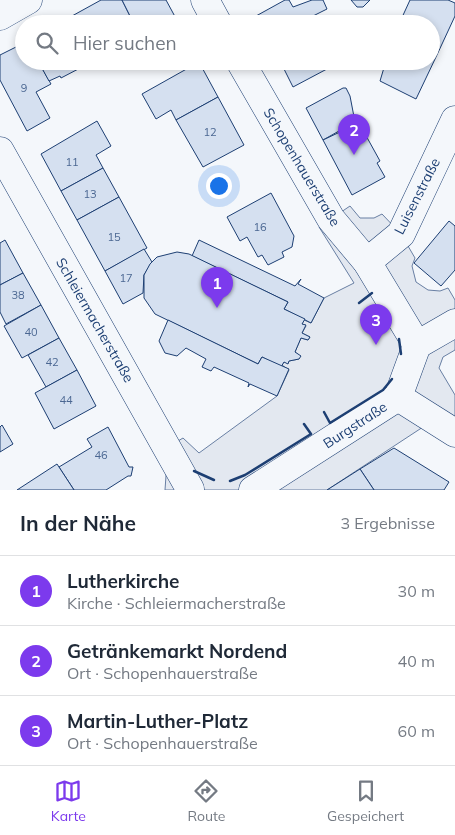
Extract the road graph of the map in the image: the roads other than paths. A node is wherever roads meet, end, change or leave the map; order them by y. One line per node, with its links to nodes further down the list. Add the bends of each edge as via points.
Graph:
1 (28, 0): 4 (street)
2 (205, 0): 3 (street)
3 (213, 15)
4 (0, 16)
5 (245, 70): 8 (street, Schopenhauerstraße, via 331,219)
6 (455, 120): 8 (street, Luisenstraße, via 401,234)
7 (0, 151): 13 (street, Schleiermacherstraße)
8 (367, 262): 10 (street, Schopenhauerstraße)
9 (455, 323): 10 (street)
10 (417, 345): 11 (street, Burgstraße)
11 (398, 397): 12 (street); 14 (street, Burgstraße)
12 (455, 432)
13 (193, 490)
14 (253, 490)

